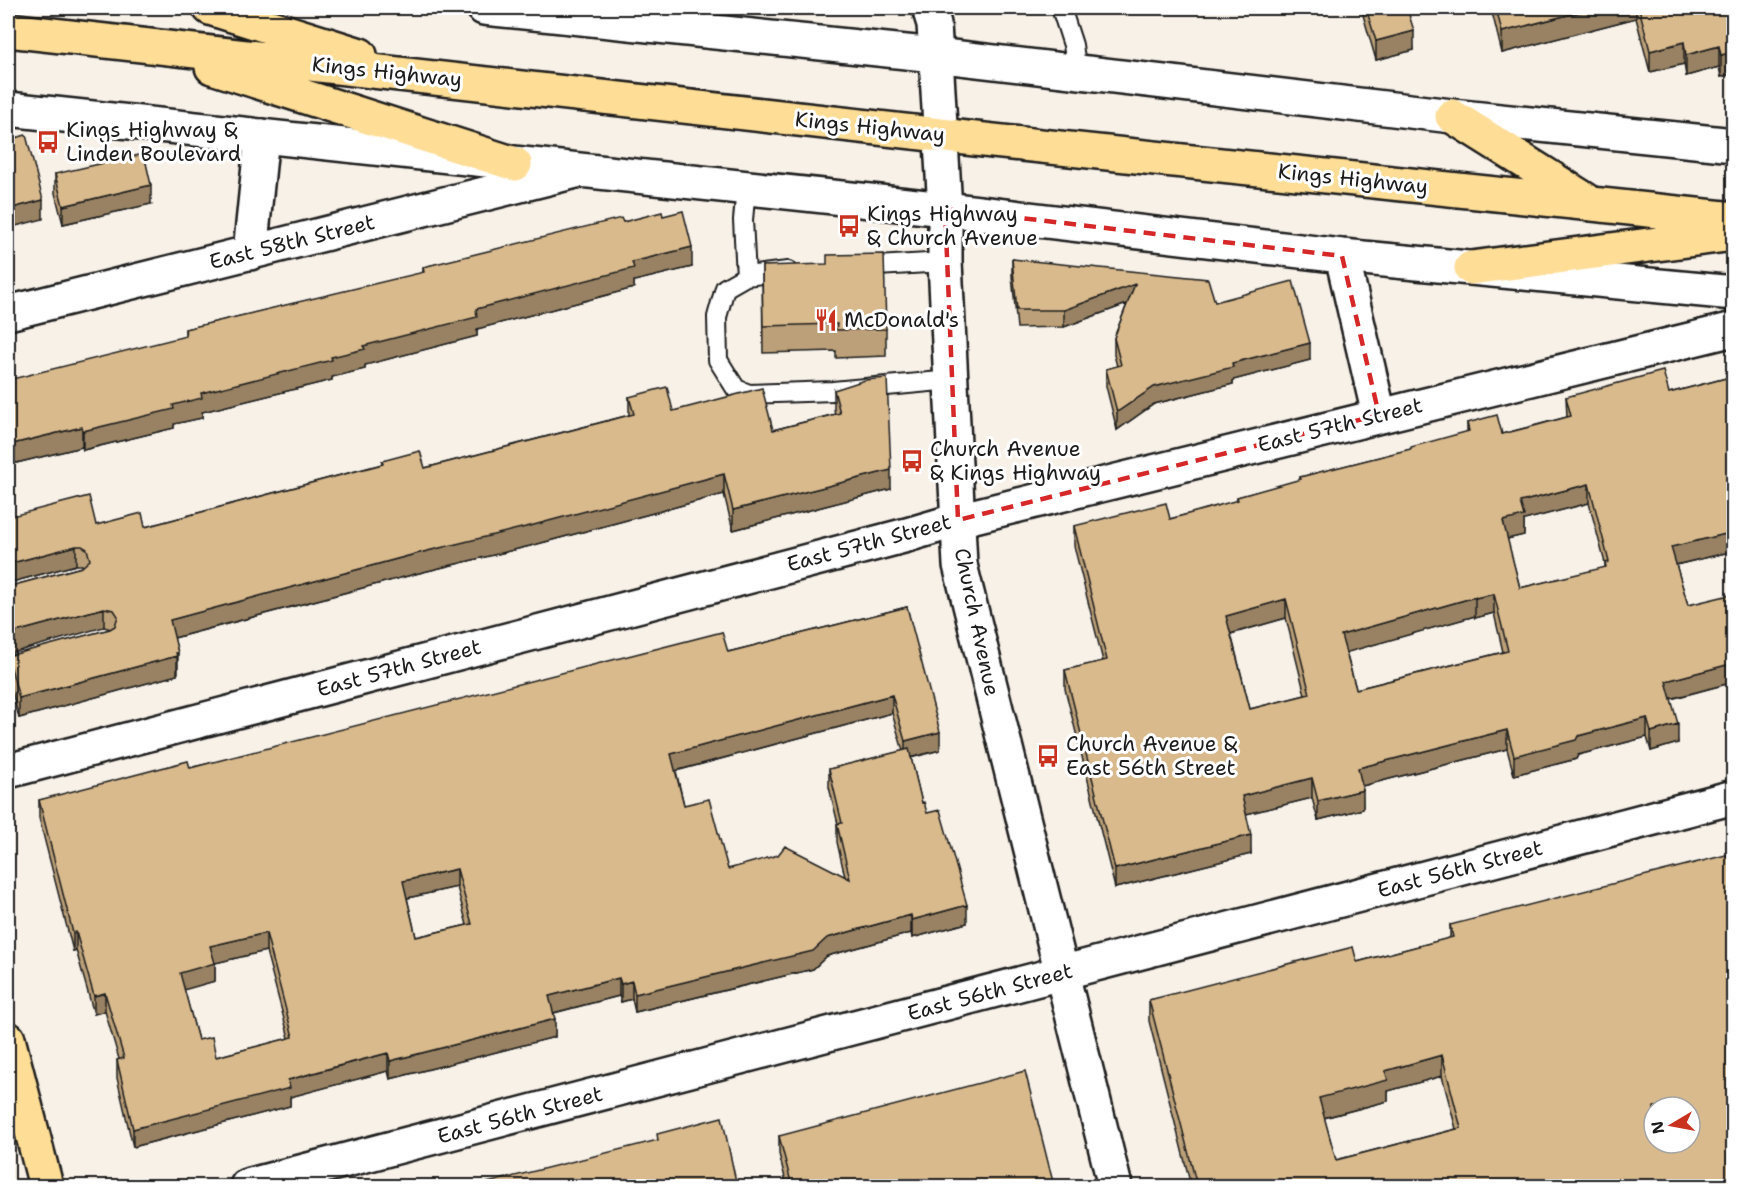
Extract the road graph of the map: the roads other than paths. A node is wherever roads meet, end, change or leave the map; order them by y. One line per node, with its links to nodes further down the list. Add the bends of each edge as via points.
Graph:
1 (210, 8): 9 (main road)
2 (484, 8): 7 (street)
3 (929, 8): 7 (street, Church Avenue)
4 (1061, 8): 8 (lane)
5 (8, 30): 6 (main road, Kings Highway)
6 (142, 45): 9 (main road, Kings Highway); 15 (main road)
7 (935, 55): 8 (street); 12 (street, Church Avenue)
8 (1077, 72): 11 (street)
9 (430, 77): 12 (main road, Kings Highway)
10 (8, 109): 13 (street)
11 (1452, 116): 14 (street); 18 (main road)
12 (941, 135): 18 (main road, Kings Highway); 19 (street, Church Avenue)
13 (261, 136): 15 (street); 22 (street)
14 (1734, 145)
15 (515, 164): 16 (street)
16 (577, 171): 17 (street); 22 (street, East 58th Street)
17 (746, 188): 19 (street); 28 (lane)
18 (1593, 205): 20 (main road, Kings Highway)
19 (945, 209): 23 (street); 24 (street, Church Avenue)
20 (1734, 219)
21 (1734, 234): 26 (main road)
22 (250, 253): 30 (street, East 58th Street)
23 (1342, 256): 26 (street); 33 (street)
24 (945, 262): 25 (lane); 32 (street, Church Avenue)
25 (839, 268)
26 (1471, 268): 29 (street)
27 (804, 271): 28 (lane)
28 (746, 276): 32 (lane, via 725,288 717,317 718,360 736,389 748,394 833,391)
29 (1734, 293)
30 (8, 313)
31 (1734, 329): 33 (street, East 57th Street)
32 (951, 380): 34 (street, Church Avenue)
33 (1379, 416): 34 (street, East 57th Street)
34 (958, 520): 35 (street, East 57th Street); 37 (street, Church Avenue, via 960,565)
35 (8, 771)
36 (1734, 797): 37 (street, East 56th Street)
37 (1061, 973): 40 (street, East 56th Street); 41 (street, Church Avenue)
38 (8, 1039): 39 (main road)
39 (46, 1186)
40 (247, 1186)
41 (1112, 1186)

